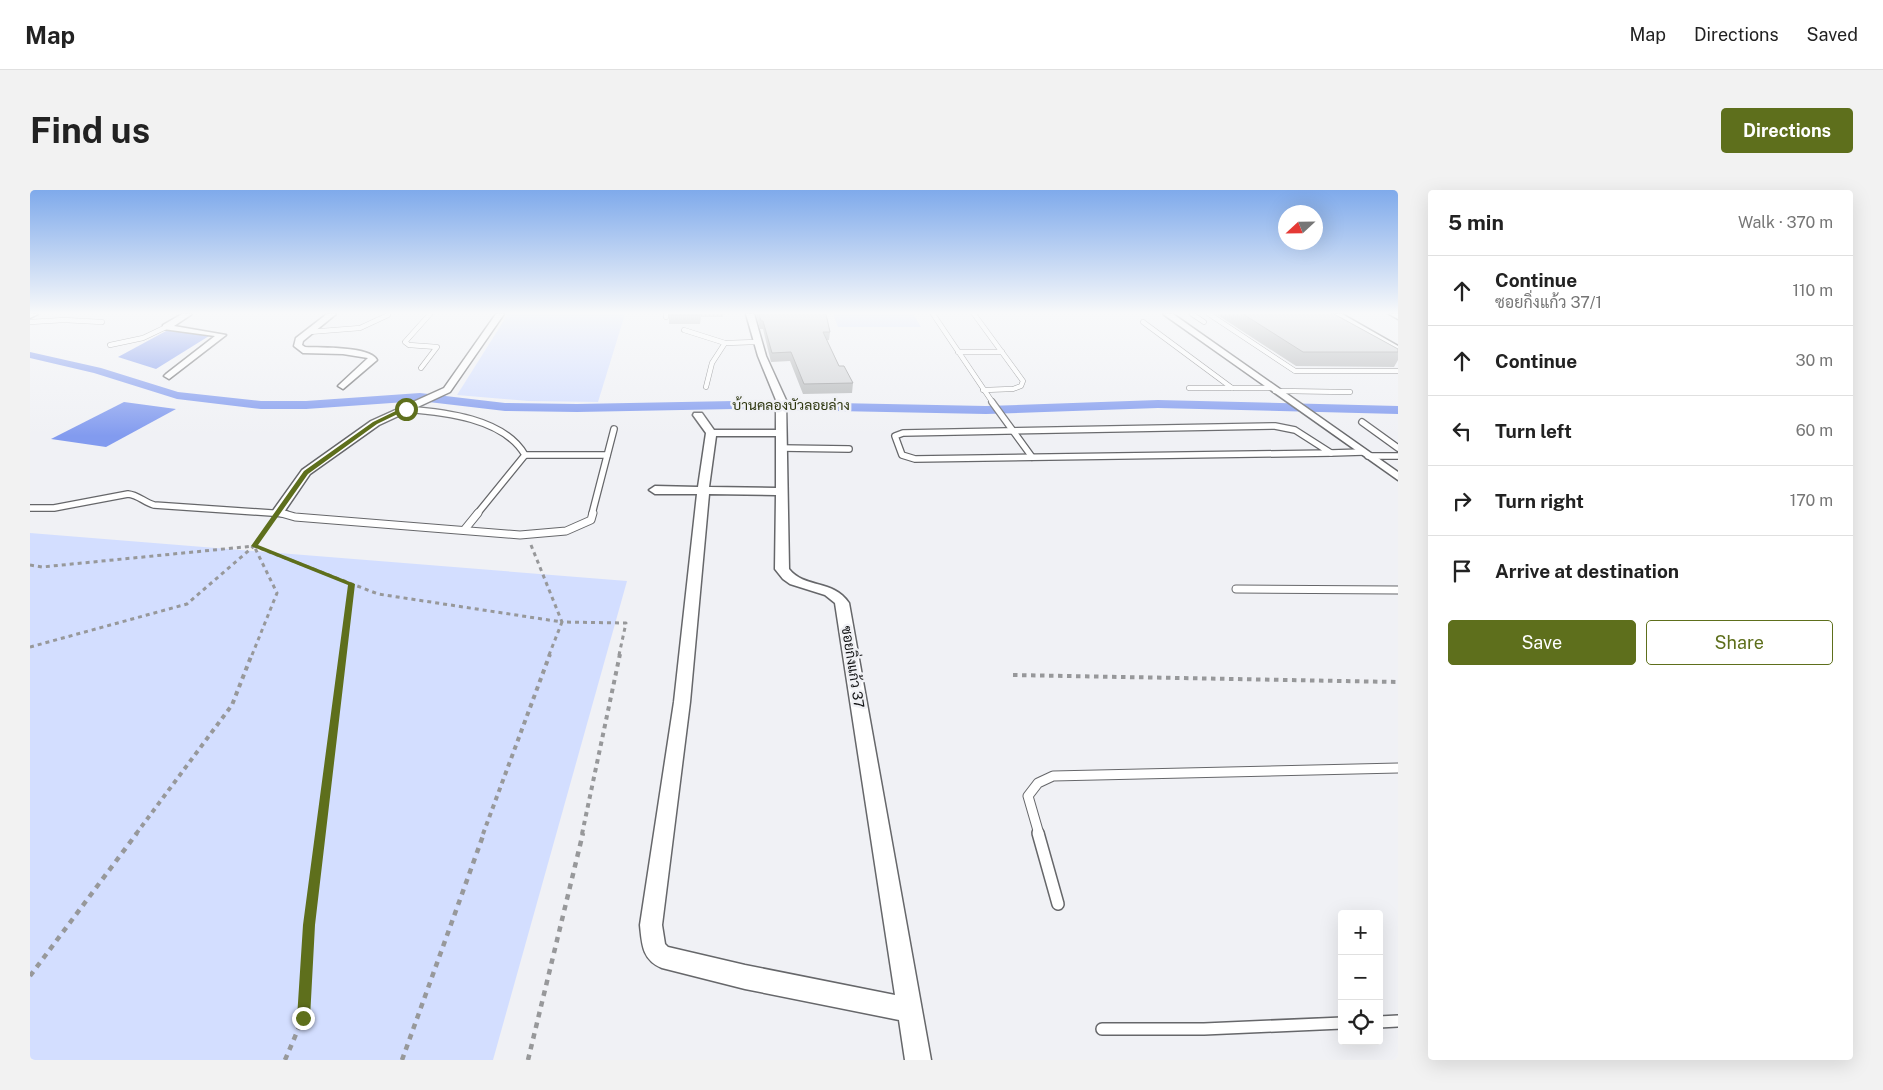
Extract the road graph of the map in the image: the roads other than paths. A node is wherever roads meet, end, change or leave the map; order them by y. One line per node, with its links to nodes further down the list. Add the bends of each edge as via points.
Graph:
1 (197, 355): 14 (street)
2 (363, 355): 15 (street, via 371,356 373,360)
3 (431, 355): 12 (lane)
4 (472, 355): 22 (street, via 451,385 438,395)
5 (717, 355): 16 (lane)
6 (762, 355): 28 (street, ซอยกิ่งแก้ว 37, via 781,406)
7 (960, 355): 19 (lane)
8 (1004, 355): 19 (lane, via 1023,381 1021,386)
9 (1186, 355): 18 (lane)
10 (1224, 355): 20 (street)
11 (1271, 355): 13 (lane, via 1296,371)
12 (421, 368)
13 (1398, 371)
14 (169, 376)
15 (343, 386)
16 (706, 387)
17 (1189, 388): 18 (lane)
18 (1232, 388): 20 (lane)
19 (983, 390): 26 (lane)
20 (1273, 390): 21 (lane); 32 (street)
21 (1350, 392)
22 (406, 409): 33 (lane, via 461,415 481,421 520,445); 42 (street, via 375,423 306,472)
23 (698, 415): 27 (street)
24 (1362, 422): 29 (lane)
25 (614, 430): 34 (lane)
26 (1012, 432): 31 (lane, via 1275,426 1295,430); 36 (lane); 36 (lane, via 903,433 895,436 902,455 908,458)
27 (710, 433): 28 (street); 39 (street)
28 (781, 441): 30 (lane); 40 (street, ซอยกิ่งแก้ว 37)
29 (1398, 448)
30 (849, 449)
31 (1331, 453): 32 (lane); 36 (lane)
32 (1365, 454): 35 (lane); 37 (street)
33 (525, 455): 34 (lane); 43 (lane)
34 (607, 456): 43 (lane, via 591,520 573,530 527,535)
35 (1398, 456)
36 (1032, 457)
37 (1398, 477)
38 (655, 490): 39 (street)
39 (702, 491): 40 (street); 48 (street, via 682,702 651,925 654,949 662,957 745,977)
40 (782, 492): 48 (street, ซอยกิ่งแก้ว 37, via 782,569 794,581 836,594 842,603)
41 (30, 508): 42 (lane, via 54,508 128,494 154,505)
42 (278, 512): 43 (lane, via 294,517)
43 (465, 529)
44 (1236, 589): 45 (lane)
45 (1398, 590)
46 (1398, 768): 47 (lane, via 1053,776 1041,779 1033,785 1028,796)
47 (1058, 904)
48 (910, 1010): 53 (street, ซอยกิ่งแก้ว 37)
49 (1398, 1021): 50 (lane)
50 (1383, 1022)
51 (1338, 1024): 52 (lane)
52 (1102, 1029)
53 (918, 1060)

